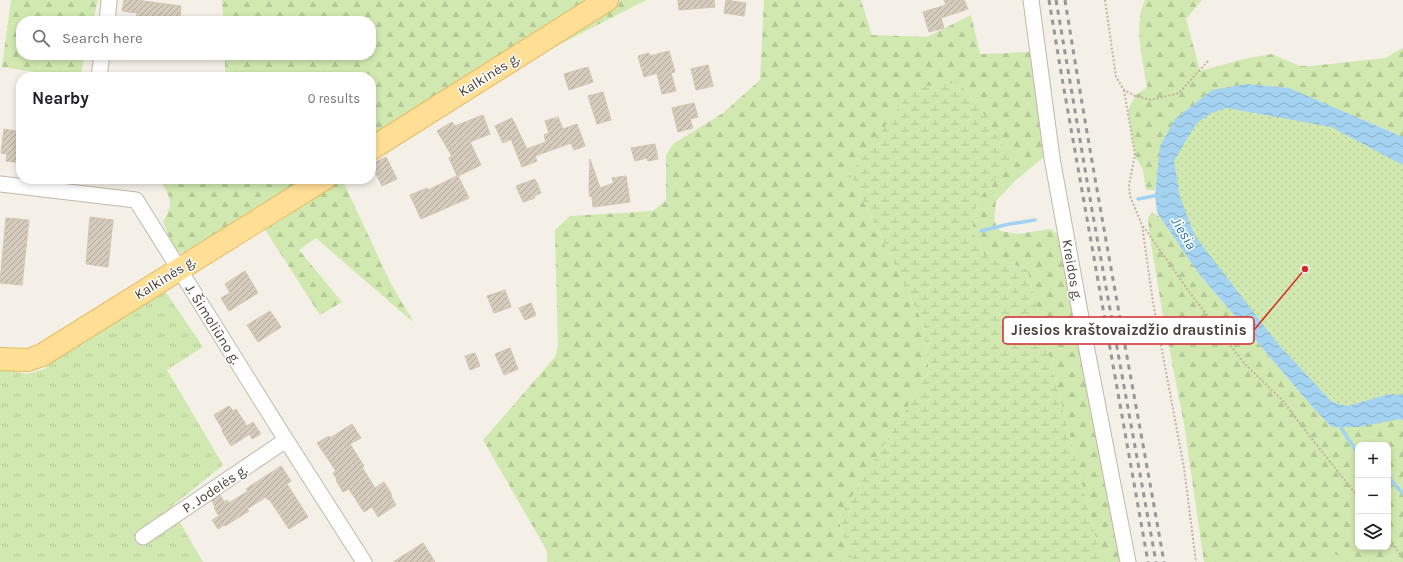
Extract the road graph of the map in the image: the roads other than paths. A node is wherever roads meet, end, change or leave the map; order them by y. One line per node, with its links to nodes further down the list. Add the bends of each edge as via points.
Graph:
1 (607, 0): 7 (main road, Kalkinės g.)
2 (1031, 0): 16 (street, Kreidos g., via 1052,158)
3 (109, 2): 4 (street)
4 (108, 16)
5 (101, 60): 6 (street)
6 (100, 72)
7 (376, 146)
8 (0, 184): 10 (street, J. Šimoliūno g.)
9 (316, 184): 11 (main road, Kalkinės g.)
10 (84, 186): 11 (street, J. Šimoliūno g., via 136,200)
11 (179, 269): 12 (main road, Kalkinės g., via 42,355 28,360); 13 (street, J. Šimoliūno g.)
12 (0, 359)
13 (286, 440): 14 (street, P. Jodelės g.); 15 (street, J. Šimoliūno g.)
14 (143, 537)
15 (364, 562)
16 (1128, 562)

